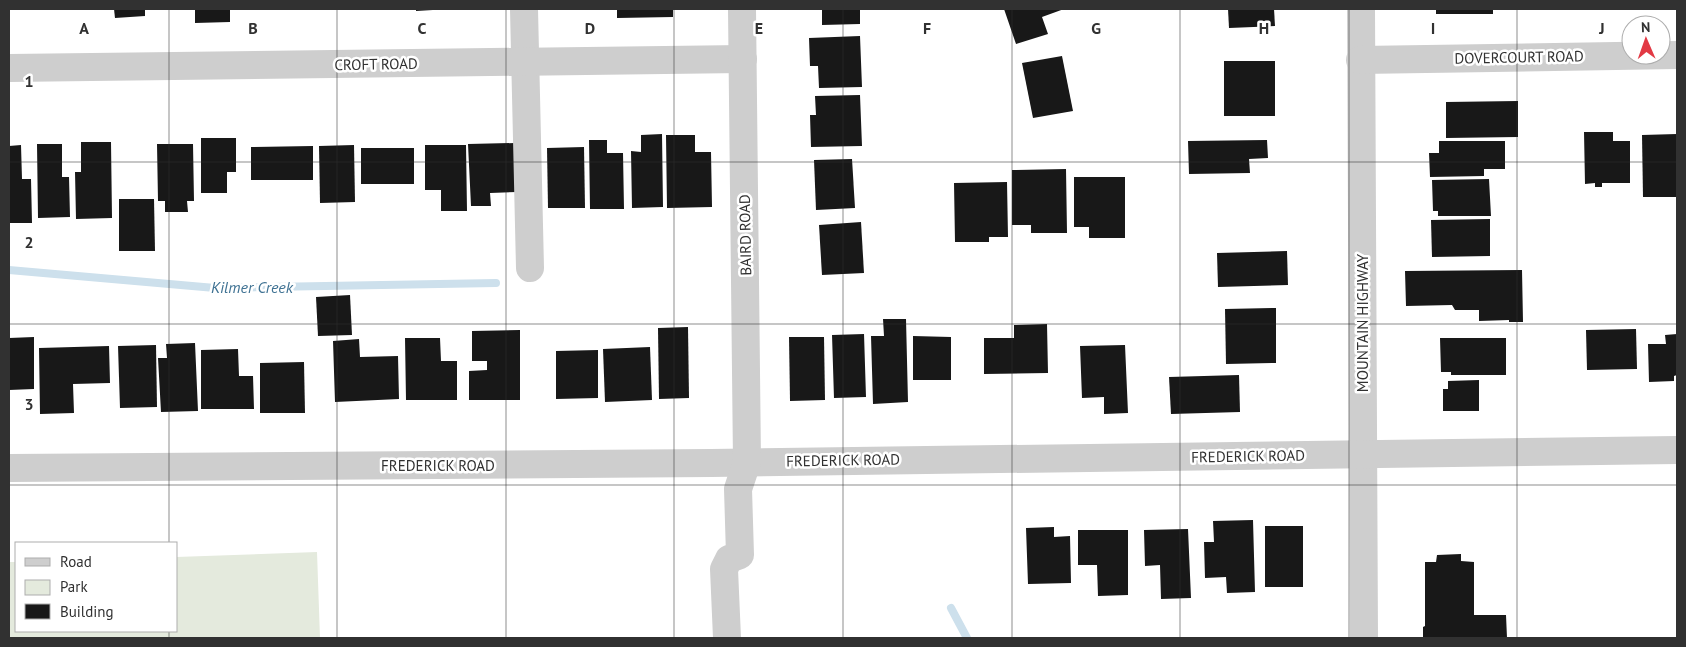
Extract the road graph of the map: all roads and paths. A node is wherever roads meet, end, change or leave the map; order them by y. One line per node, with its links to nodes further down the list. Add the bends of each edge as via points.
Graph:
1 (524, 9): 7 (street)
2 (742, 9): 5 (street, BAIRD ROAD)
3 (1361, 9): 6 (street, MOUNTAIN HIGHWAY)
4 (1677, 55): 6 (street, DOVERCOURT ROAD)
5 (743, 59): 7 (street, CROFT ROAD); 12 (street, BAIRD ROAD)
6 (1360, 60): 11 (street, MOUNTAIN HIGHWAY)
7 (524, 62): 8 (street, CROFT ROAD); 9 (street)
8 (9, 68)
9 (530, 268)
10 (1677, 450): 11 (street, FREDERICK ROAD)
11 (1362, 455): 12 (street, FREDERICK ROAD); 15 (street, MOUNTAIN HIGHWAY)
12 (747, 462): 13 (street, FREDERICK ROAD); 14 (street, BAIRD ROAD, via 738,489 740,555 729,559 724,569)
13 (9, 468)
14 (727, 638)
15 (1364, 638)

